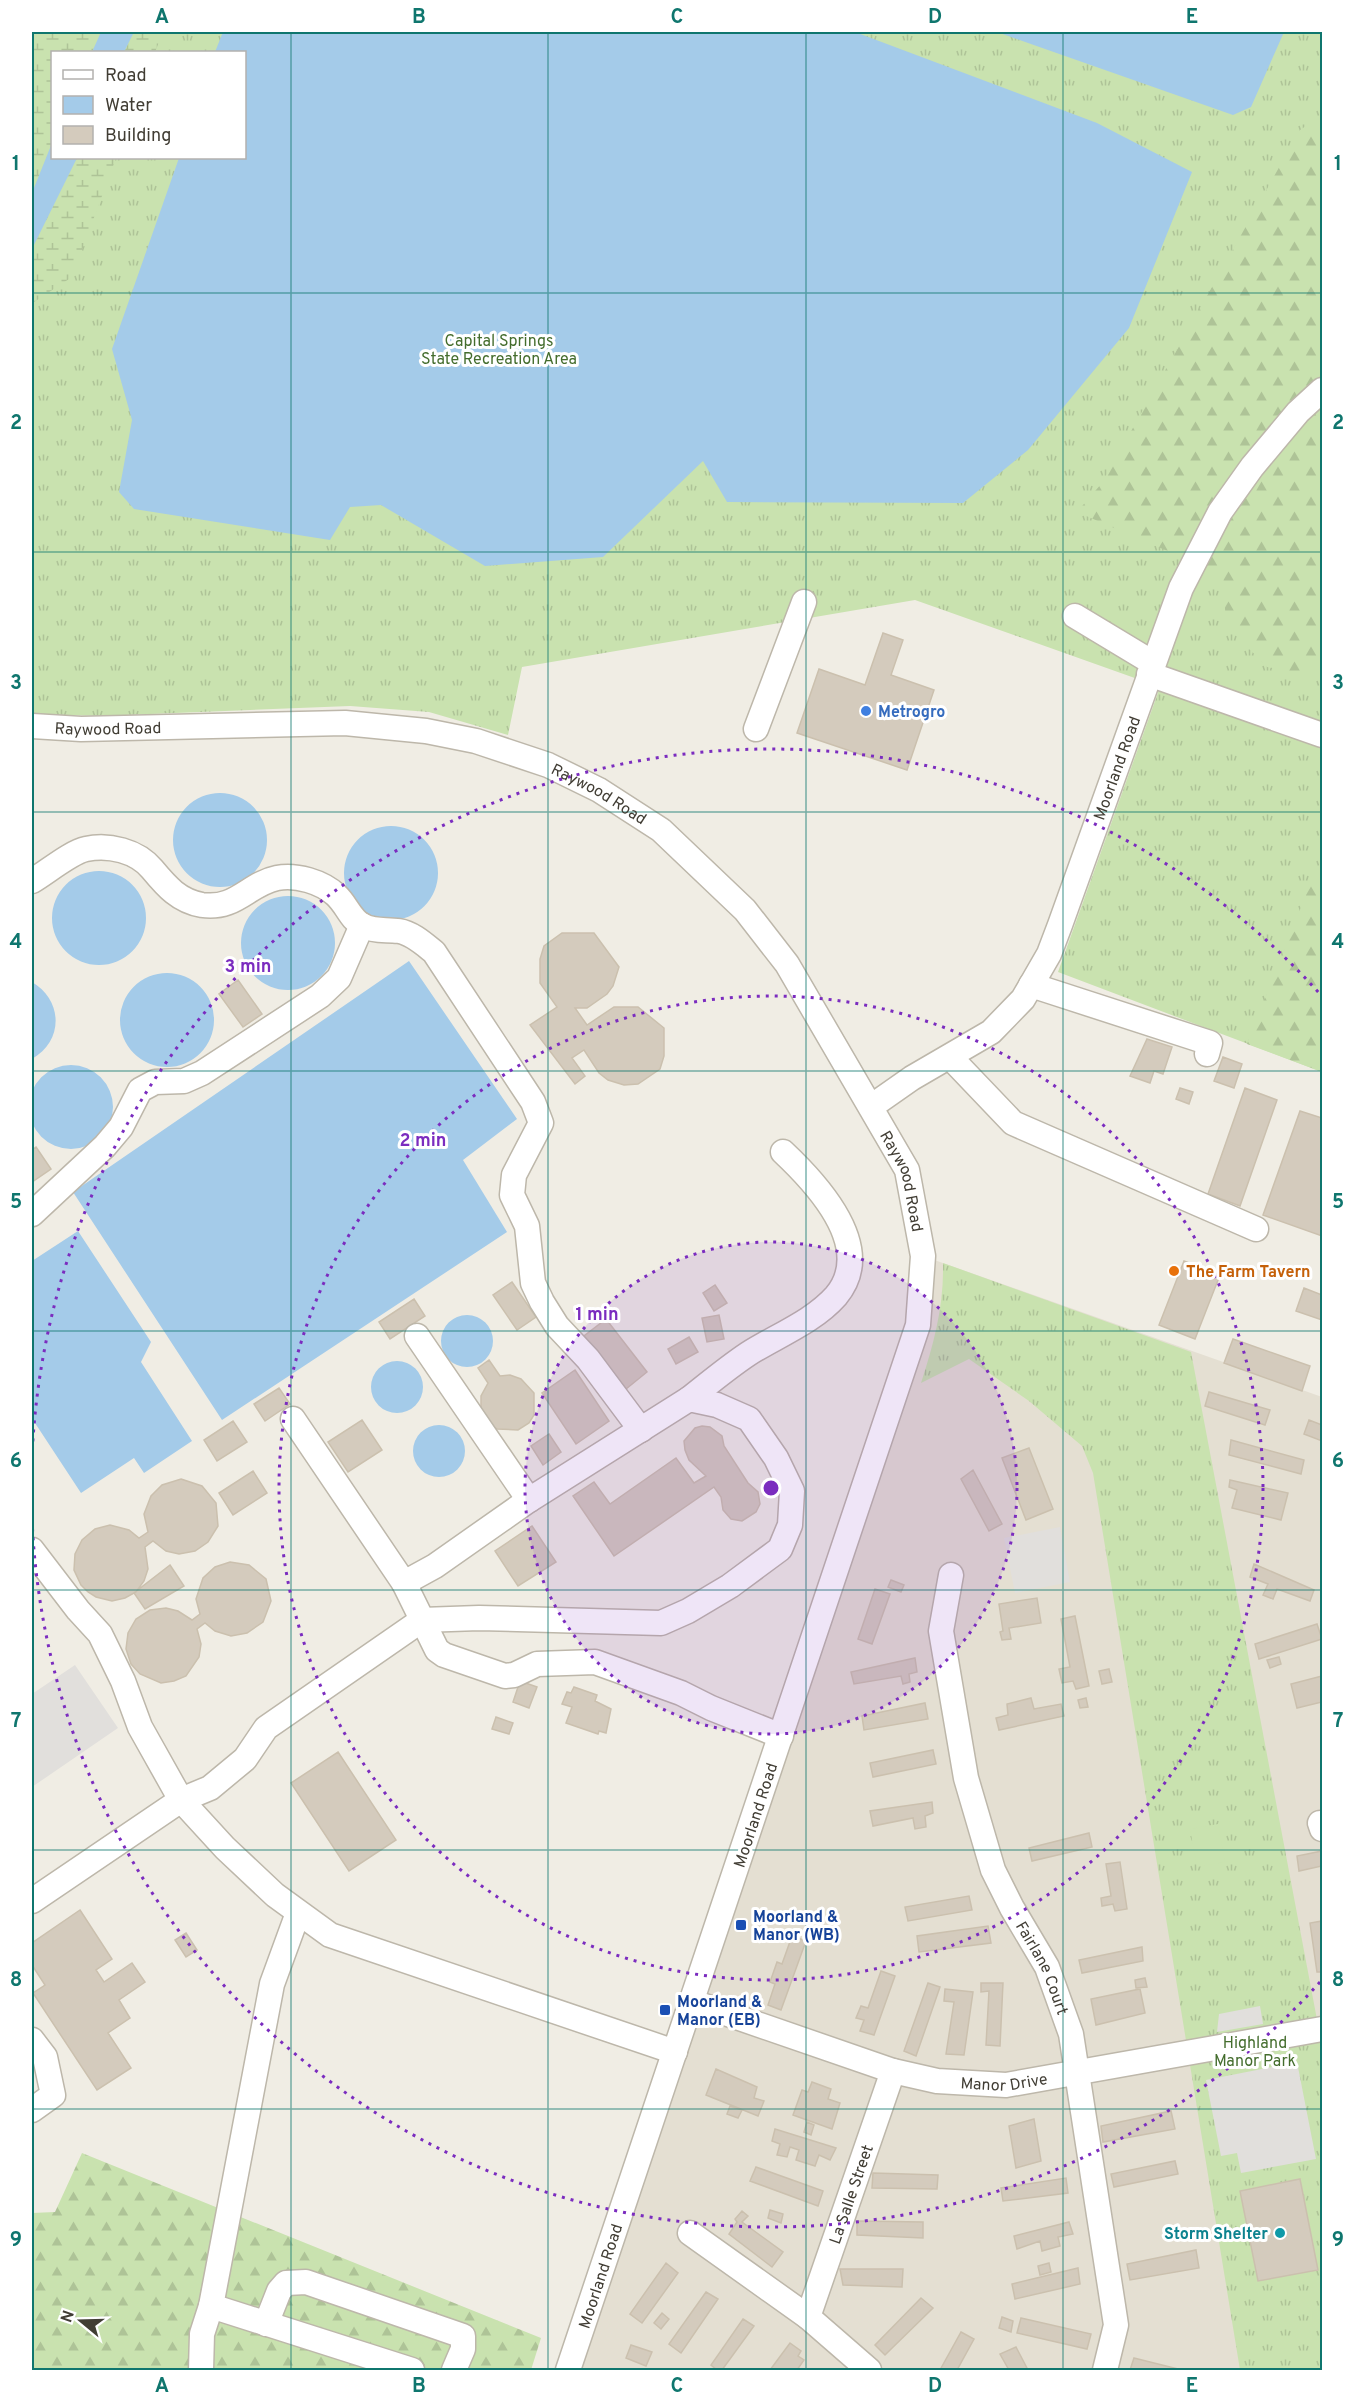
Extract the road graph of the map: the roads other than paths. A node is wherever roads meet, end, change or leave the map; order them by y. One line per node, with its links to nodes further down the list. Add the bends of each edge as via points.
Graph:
1 (1323, 390): 4 (street, Moorland Road, via 1298,412 1220,512 1181,588)
2 (804, 602): 6 (street)
3 (1075, 616): 4 (street)
4 (1151, 669): 7 (street); 10 (street, Moorland Road, via 1049,954)
5 (32, 726): 13 (street, Raywood Road, via 81,729 345,723 426,731 476,741 548,765 599,790 661,830 745,910 787,964)
6 (756, 729)
7 (1323, 735)
8 (32, 882): 9 (street, via 84,849 105,847 129,851 188,903 216,907 233,902 274,878 288,876 313,881 336,895)
9 (362, 925): 15 (street, via 339,978 320,996 202,1073 184,1081 155,1082 140,1090 121,1127 105,1146); 21 (street, via 376,931 400,931 434,952 533,1102 541,1123 514,1175 512,1196 526,1226 533,1282 557,1326 588,1359)
10 (1031, 985): 11 (street, via 1210,1043); 12 (street, Moorland Road, via 991,1032)
11 (1207, 1054)
12 (950, 1057): 13 (street, Moorland Road); 16 (street, via 1013,1123)
13 (872, 1106): 17 (street, Raywood Road, via 907,1170)
14 (783, 1152): 19 (street, via 807,1175 844,1230 850,1248 848,1272 837,1295 819,1311 747,1355)
15 (32, 1214)
16 (1256, 1229)
17 (922, 1256): 27 (street, Moorland Road, via 918,1325)
18 (417, 1336): 22 (street)
19 (689, 1399): 21 (street); 26 (street, via 717,1405 749,1419 776,1458 792,1491 790,1524 780,1549 730,1586 661,1623)
20 (293, 1419): 25 (street)
21 (641, 1430): 22 (street)
22 (529, 1500): 25 (street)
23 (32, 1550): 28 (street, via 100,1634 140,1727)
24 (951, 1575): 36 (street, Fairlane Court, via 941,1631 966,1778 993,1870 1047,1967 1071,2034)
25 (404, 1583): 26 (street)
26 (422, 1620): 27 (street, via 437,1650 486,1671 514,1676 537,1664 595,1662 681,1692); 28 (street, via 266,1728 245,1759 210,1788)
27 (781, 1736): 31 (street, Moorland Road)
28 (181, 1800): 29 (street); 30 (street, via 225,1848)
29 (32, 1900)
30 (298, 1913): 34 (street, via 330,1935); 39 (street, via 272,1984)
31 (693, 2002): 34 (street, Moorland Road); 35 (street, Manor Drive)
32 (1323, 2029): 36 (street, Manor Drive)
33 (32, 2040): 37 (street, via 45,2057 53,2095)
34 (675, 2052): 45 (street, Moorland Road)
35 (893, 2071): 36 (street, Manor Drive, via 937,2081 1006,2085); 40 (street, La Salle Street)
36 (1078, 2074): 47 (street, Fairlane Court, via 1116,2325)
37 (32, 2110)
38 (690, 2233): 40 (street)
39 (212, 2306): 41 (street); 42 (street, via 202,2334)
40 (808, 2317): 46 (street)
41 (266, 2324): 43 (street); 44 (street, via 286,2283 306,2282 463,2336 463,2349)
42 (201, 2370)
43 (412, 2370)
44 (454, 2370)
45 (568, 2370)
46 (869, 2370)
47 (1106, 2370)

